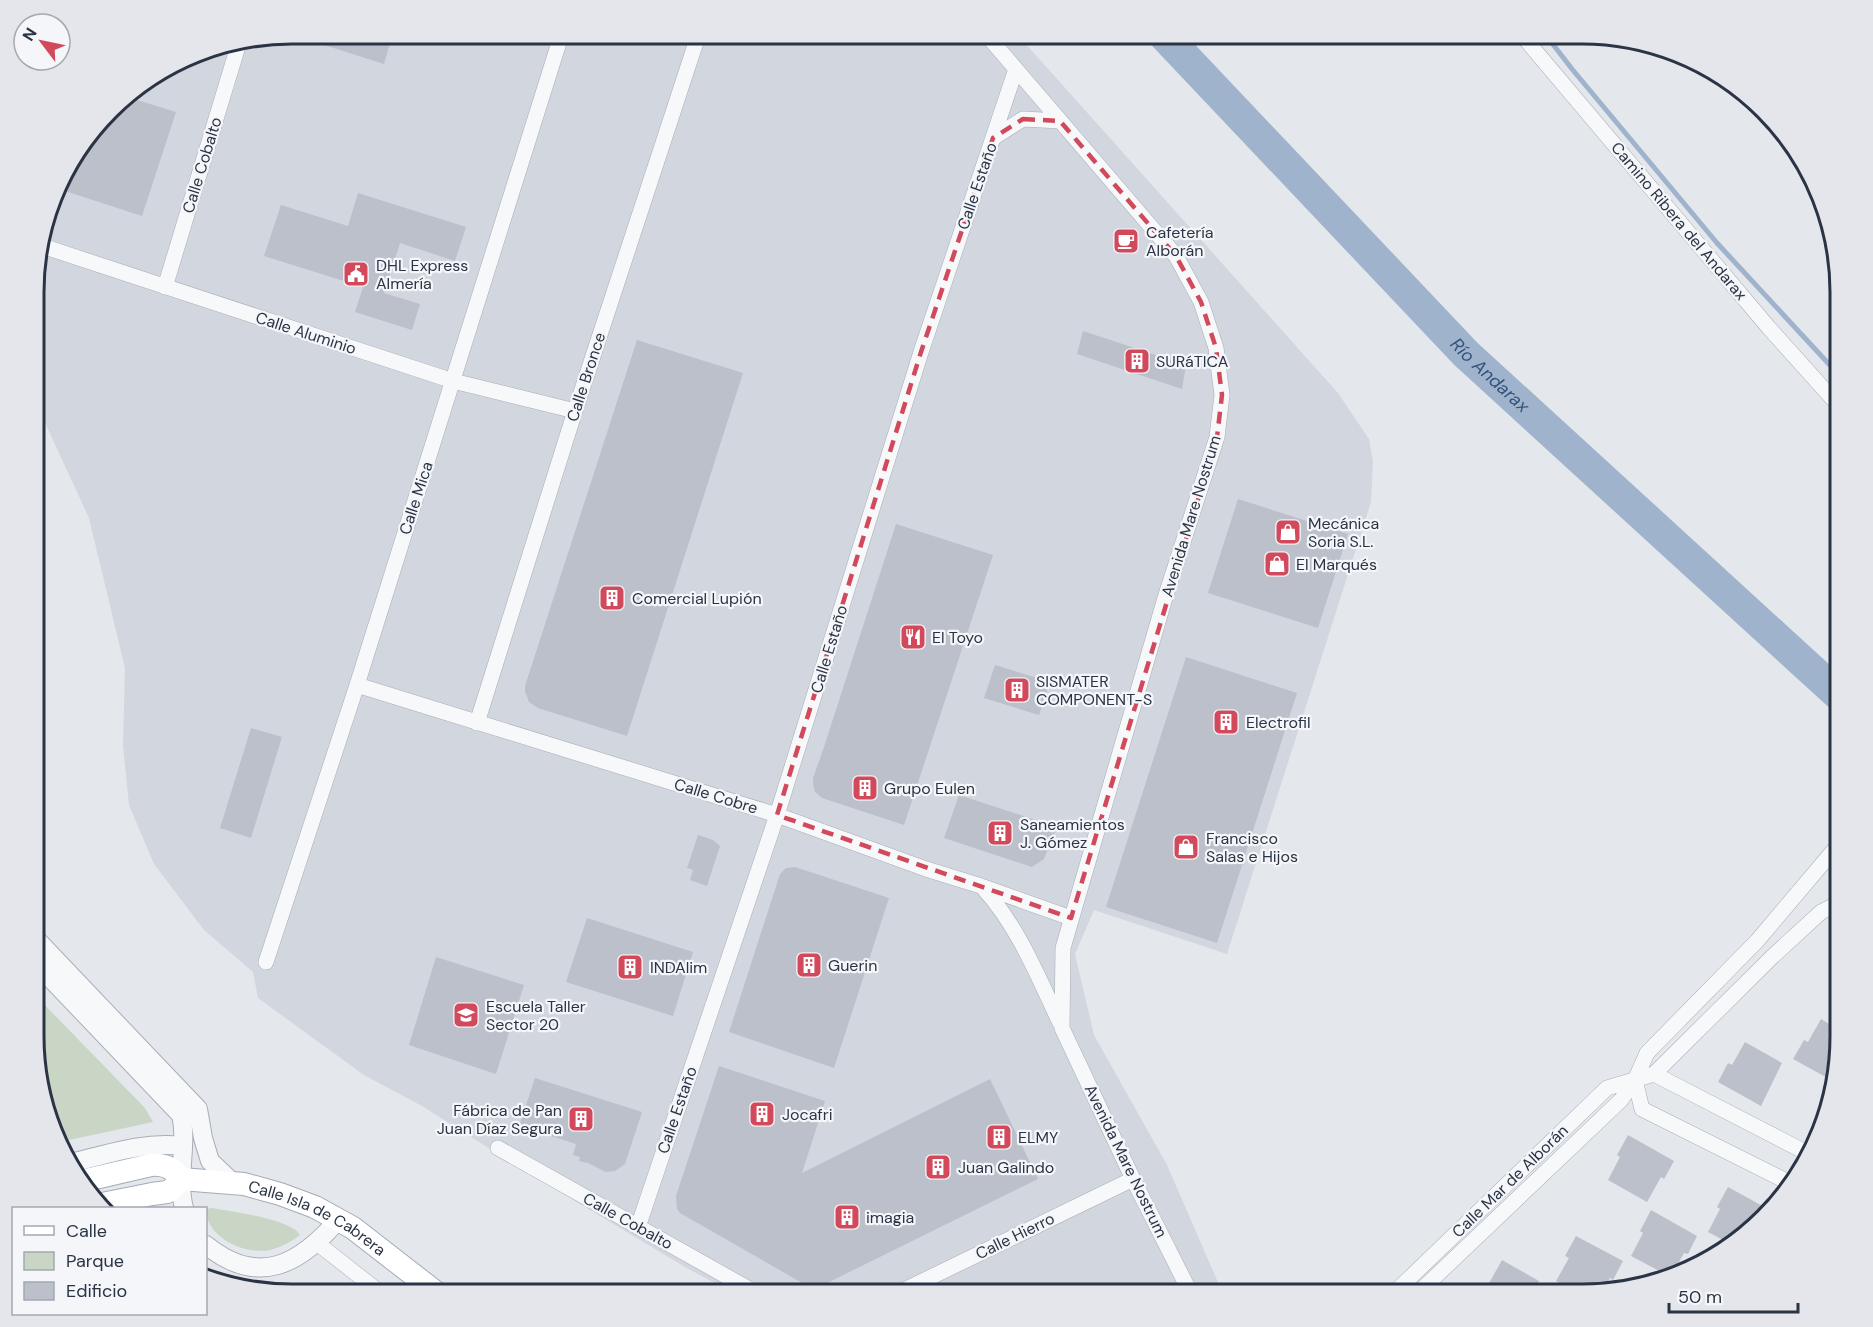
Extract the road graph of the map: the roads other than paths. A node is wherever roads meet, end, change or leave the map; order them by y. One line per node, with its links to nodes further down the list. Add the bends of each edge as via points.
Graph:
1 (559, 44): 11 (street, Calle Mica)
2 (695, 44): 13 (street, Calle Bronce)
3 (994, 44): 6 (street, Avenida Mare Nostrum)
4 (1530, 44): 12 (street, Camino Ribera del Andarax)
5 (237, 49): 10 (street, Calle Cobalto)
6 (1016, 69): 7 (street, Avenida Mare Nostrum); 8 (street, Calle Estaño)
7 (1060, 121): 8 (street, via 1023,119); 20 (street, Avenida Mare Nostrum, via 1176,256 1201,302 1216,348 1222,395 1217,437)
8 (993, 138): 16 (street, Calle Estaño, via 921,352)
9 (47, 248): 10 (street, Calle Aluminio)
10 (165, 287): 11 (street, Calle Aluminio)
11 (453, 381): 13 (street, Calle Aluminio); 14 (street, Calle Mica)
12 (1830, 396)
13 (575, 411): 15 (street, Calle Bronce)
14 (357, 685): 15 (street, Calle Cobre); 22 (street, Calle Mica)
15 (477, 723): 16 (street, Calle Cobre)
16 (777, 815): 18 (street, Calle Cobre); 38 (street, Calle Estaño)
17 (1830, 855): 26 (street, via 1757,941 1647,1053)
18 (981, 886): 20 (street, Calle Cobre); 24 (street, Avenida Mare Nostrum, via 999,904)
19 (1830, 908): 25 (street, Calle Mar de Alborán, via 1772,957)
20 (1071, 918): 24 (street, Avenida Mare Nostrum, via 1063,948)
21 (44, 947): 34 (street, via 198,1109 210,1161)
22 (266, 962)
23 (44, 971): 27 (street, via 181,1115)
24 (1062, 1028): 32 (street, Avenida Mare Nostrum)
25 (1654, 1074): 26 (street, Calle Mar de Alborán); 29 (street)
26 (1635, 1080): 33 (street, via 1642,1109); 48 (street, Calle Mar de Alborán, via 1607,1088); 49 (street, Calle Mar de Alborán, via 1621,1100)
27 (182, 1146): 30 (street, via 141,1147); 35 (street)
28 (498, 1148): 38 (street, Calle Cobalto)
29 (1801, 1150)
30 (78, 1161)
31 (89, 1178): 35 (main road, via 151,1165)
32 (1133, 1179): 46 (street, Calle Hierro); 47 (street, Avenida Mare Nostrum)
33 (1783, 1180)
34 (232, 1182): 35 (main road, Calle Isla de Cabrera); 37 (main road, Calle Isla de Cabrera, via 304,1202)
35 (177, 1194): 36 (main road, via 152,1194)
36 (108, 1203)
37 (339, 1219): 39 (street); 44 (main road, Calle Isla de Cabrera)
38 (638, 1227): 45 (street, Calle Cobalto)
39 (317, 1243): 41 (street, via 274,1266 250,1267); 43 (street, Calle Isla de Cabrera)
40 (207, 1246): 41 (street)
41 (230, 1261): 42 (street)
42 (207, 1264)
43 (370, 1284)
44 (425, 1284)
45 (740, 1284)
46 (917, 1284)
47 (1186, 1284)
48 (1403, 1284)
49 (1428, 1284)

